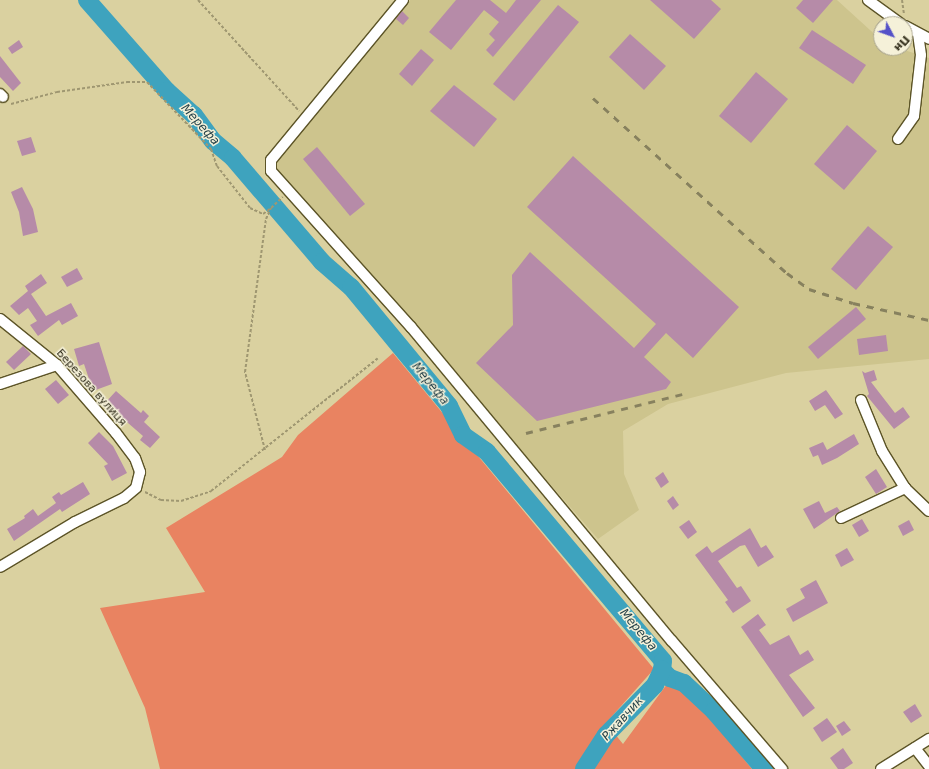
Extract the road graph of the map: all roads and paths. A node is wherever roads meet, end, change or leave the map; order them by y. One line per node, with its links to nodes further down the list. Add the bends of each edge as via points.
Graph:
1 (198, 0): 9 (path)
2 (403, 0): 9 (street)
3 (868, 0): 4 (street)
4 (890, 16)
5 (913, 31): 6 (street)
6 (918, 34): 7 (street); 10 (street, via 921,55 914,116)
7 (929, 39)
8 (1, 95): 12 (path, via 9,104 57,92 127,82 148,82 211,149 217,166 250,208 263,214)
9 (305, 118): 27 (street, via 271,160 271,171 411,327)
10 (898, 139)
11 (278, 201): 12 (path)
12 (271, 208): 18 (path, via 266,218 245,372)
13 (0, 319): 15 (street, Березова вулиця)
14 (378, 358): 18 (path)
15 (57, 365): 16 (street); 19 (street, Березова вулиця, via 135,458 140,472)
16 (0, 384)
17 (861, 400): 20 (street, via 882,451)
18 (265, 450): 19 (path, via 211,491 181,501 161,500)
19 (136, 488): 23 (street, via 124,498 75,522)
20 (906, 488): 21 (street); 22 (street)
21 (929, 511)
22 (841, 518)
23 (0, 567)
24 (929, 739): 25 (street)
25 (915, 748): 26 (street); 28 (street)
26 (929, 766)
27 (782, 769)
28 (881, 769)

